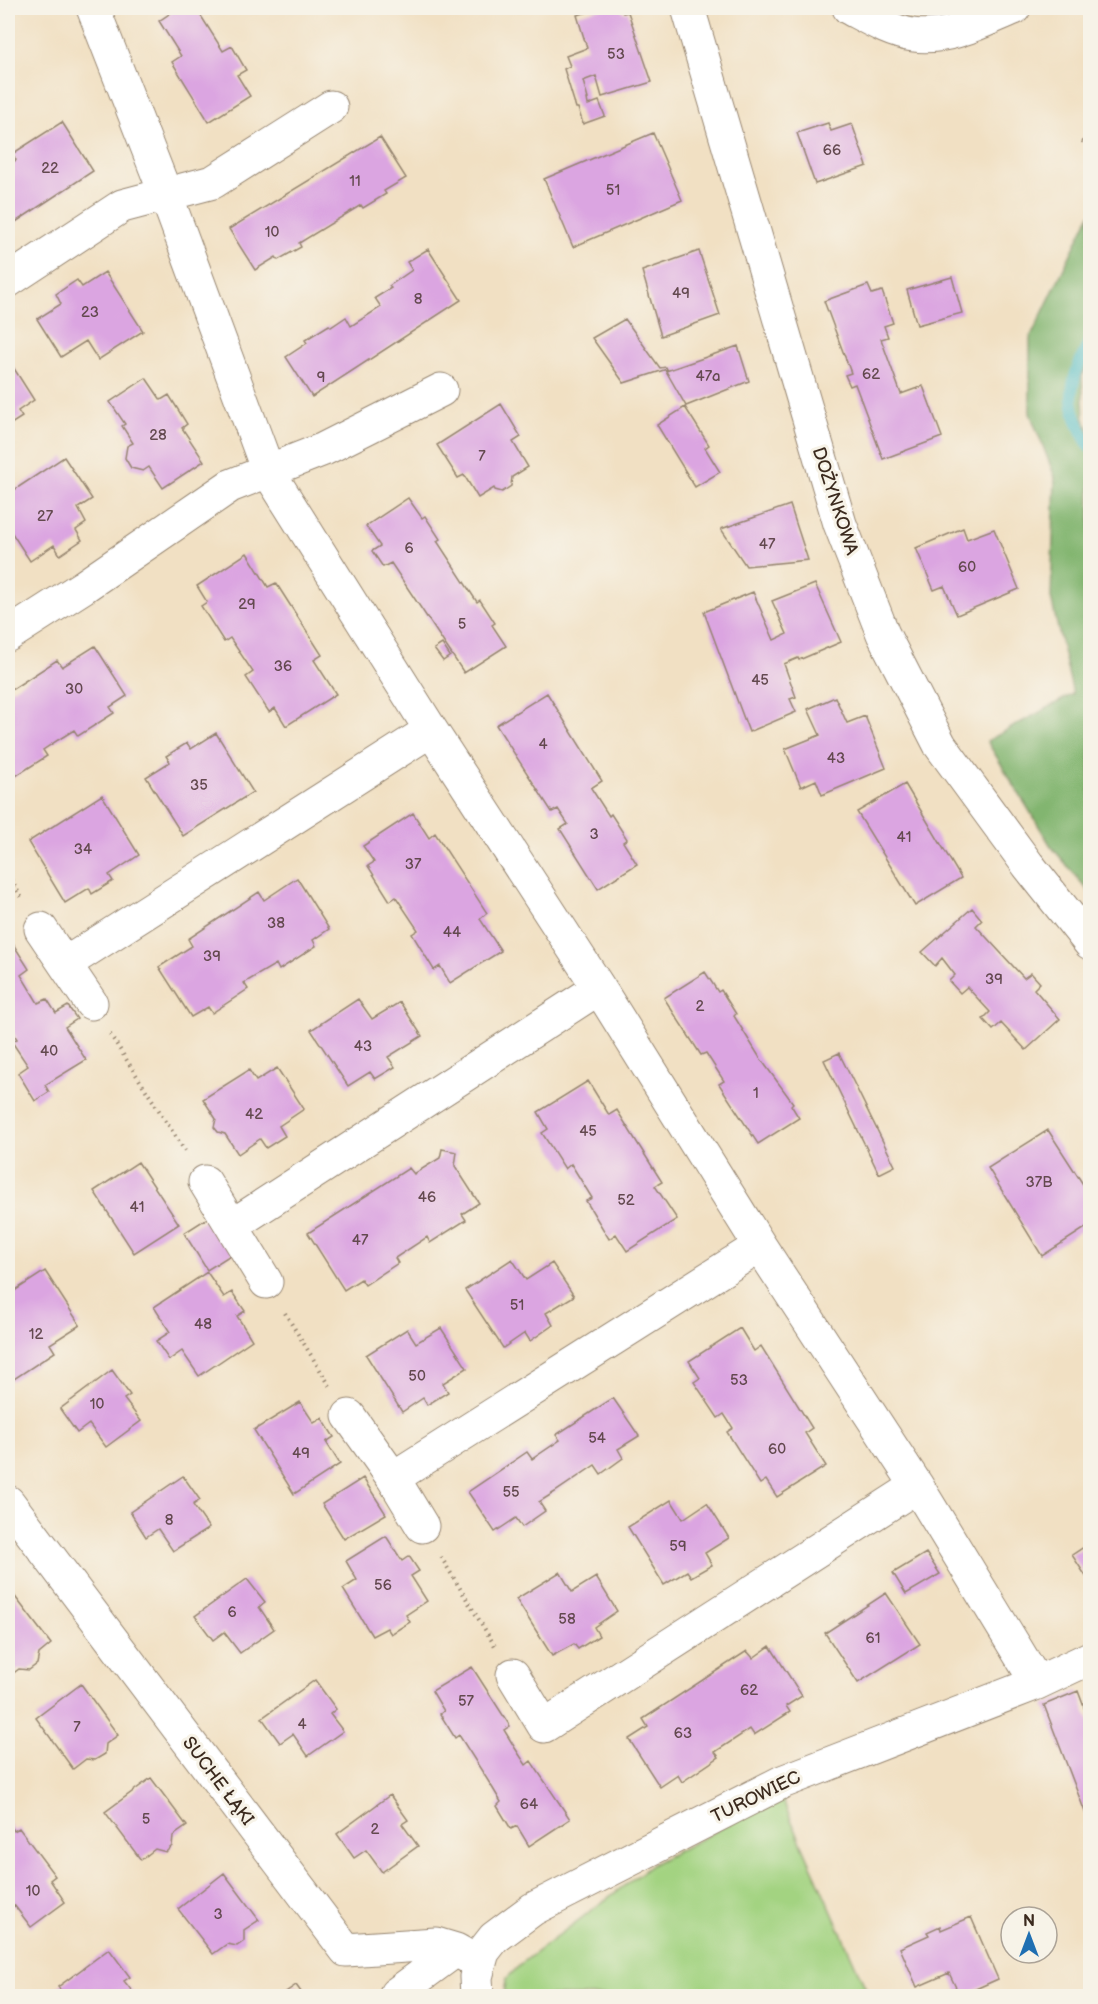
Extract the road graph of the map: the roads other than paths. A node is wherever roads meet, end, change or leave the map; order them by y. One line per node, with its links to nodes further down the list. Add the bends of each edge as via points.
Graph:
1 (93, 8): 6 (street)
2 (688, 8): 13 (street, DOŻYNKOWA, via 840,524 883,634 940,745)
3 (849, 8): 4 (street, via 911,34 934,36)
4 (1014, 8)
5 (332, 107): 6 (street, via 213,182)
6 (166, 195): 7 (street, via 122,206); 9 (street)
7 (8, 281)
8 (441, 390): 9 (street, via 324,449)
9 (268, 471): 10 (street, via 230,486); 11 (street)
10 (8, 635)
11 (431, 730): 14 (street); 15 (street)
12 (41, 929): 14 (street)
13 (1090, 943)
14 (65, 964): 16 (street)
15 (599, 988): 18 (street); 19 (street)
16 (91, 1003)
17 (205, 1182): 18 (street)
18 (232, 1225): 20 (street)
19 (760, 1246): 22 (street); 23 (street)
20 (266, 1282)
21 (349, 1416): 22 (street)
22 (393, 1478): 25 (street)
23 (917, 1486): 27 (street, via 544,1726); 28 (street)
24 (8, 1502): 29 (street, SUCHE ŁĄKI, via 346,1950 436,1944)
25 (422, 1526)
26 (1090, 1658): 28 (street, TUROWIEC)
27 (513, 1675)
28 (1037, 1683): 29 (street, TUROWIEC, via 766,1790 533,1909 494,1938 483,1952)
29 (467, 1956): 30 (street); 31 (street, TUROWIEC, via 476,1977)
30 (398, 1996)
31 (477, 1996)

